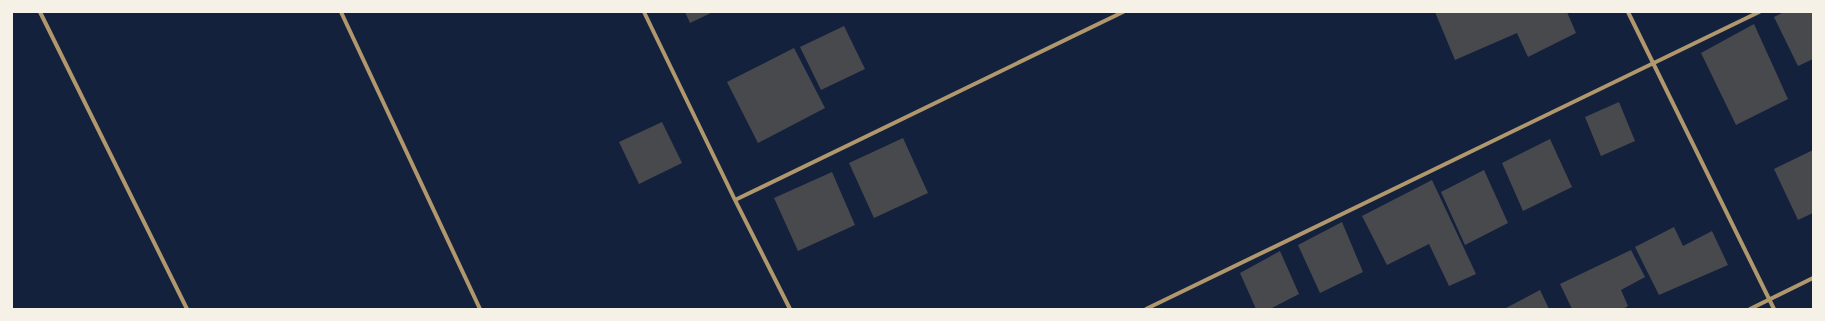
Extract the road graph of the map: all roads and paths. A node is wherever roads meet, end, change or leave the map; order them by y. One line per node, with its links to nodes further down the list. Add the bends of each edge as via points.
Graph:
1 (40, 12): 11 (street)
2 (341, 12): 12 (street)
3 (644, 12): 8 (street)
4 (1123, 12): 8 (street)
5 (1628, 12): 7 (street)
6 (1759, 12): 7 (street)
7 (1653, 63): 10 (street); 14 (street)
8 (735, 200): 13 (street)
9 (1813, 278): 10 (street)
10 (1769, 299): 15 (street); 16 (street)
11 (187, 309)
12 (480, 309)
13 (790, 309)
14 (1146, 309)
15 (1750, 309)
16 (1774, 309)

